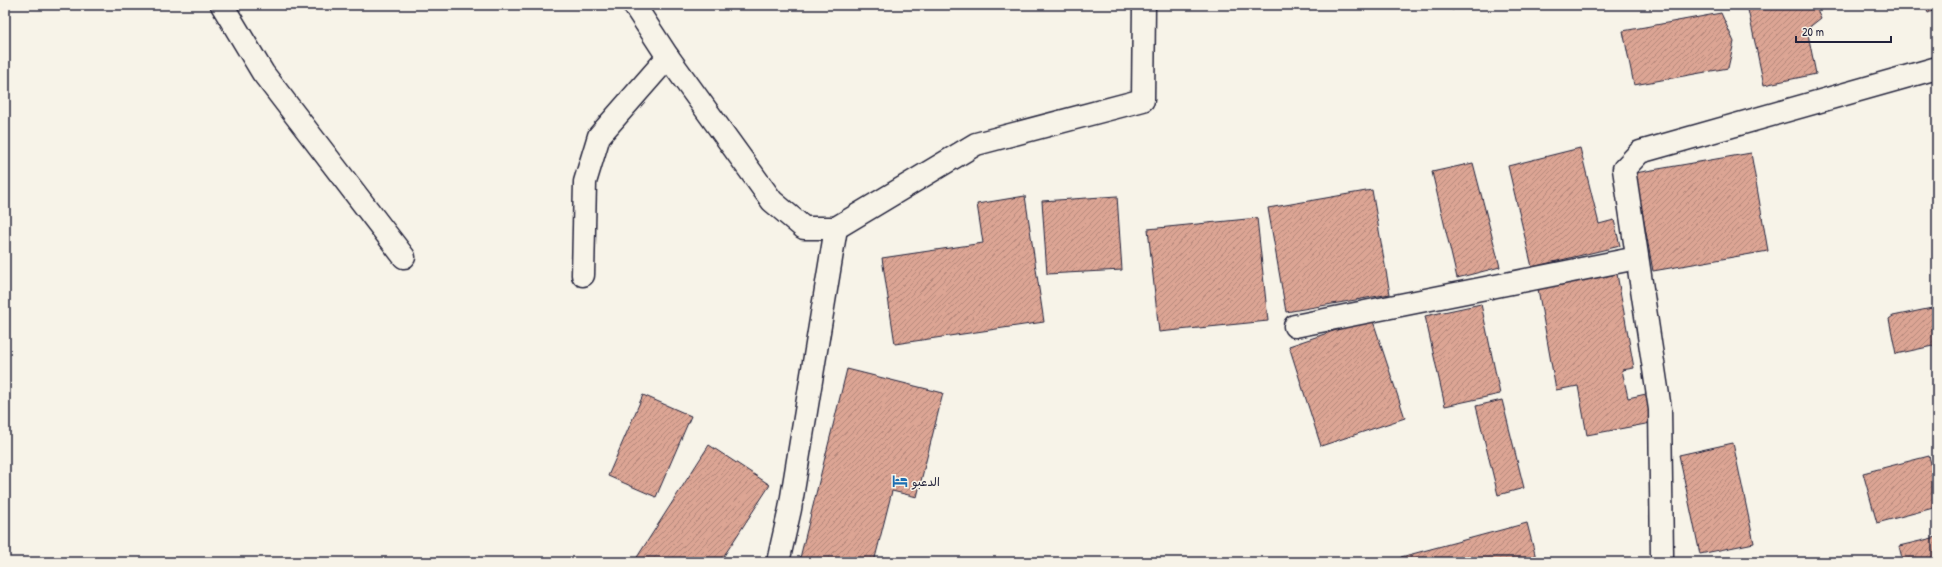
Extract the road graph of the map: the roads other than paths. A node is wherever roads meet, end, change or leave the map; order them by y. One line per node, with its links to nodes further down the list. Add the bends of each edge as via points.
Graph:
1 (222, 5): 7 (street, via 264,73)
2 (634, 5): 4 (street)
3 (1144, 5): 6 (street, via 1143,100 976,144)
4 (668, 57): 6 (street, via 772,201 804,228); 9 (street, via 599,136 585,182)
5 (1937, 68): 8 (street, via 1640,152 1624,170)
6 (836, 228): 12 (street, via 790,509)
7 (404, 257)
8 (1637, 258): 10 (street); 11 (street, via 1660,409)
9 (583, 275)
10 (1295, 326)
11 (1662, 556)
12 (778, 562)

